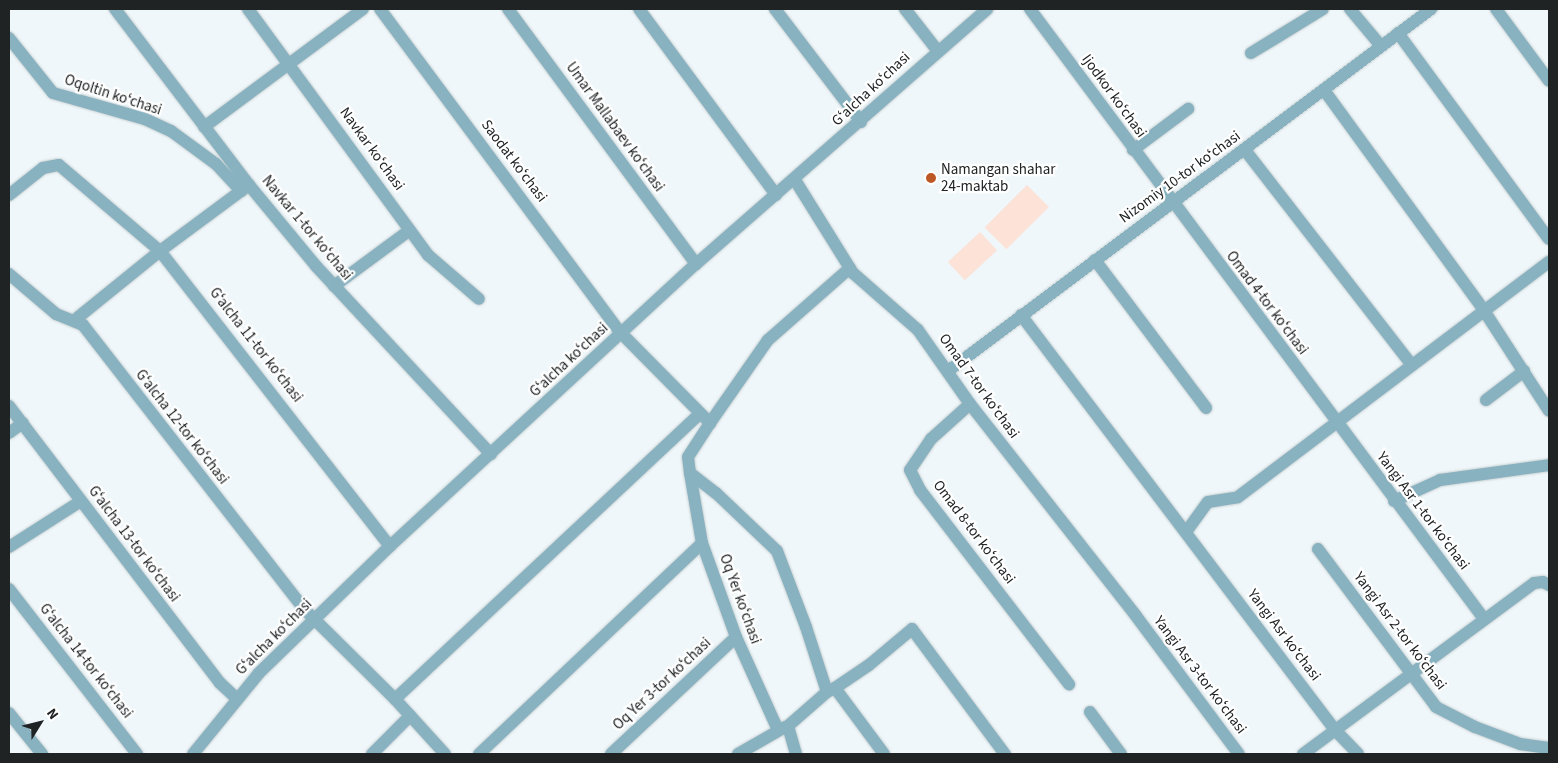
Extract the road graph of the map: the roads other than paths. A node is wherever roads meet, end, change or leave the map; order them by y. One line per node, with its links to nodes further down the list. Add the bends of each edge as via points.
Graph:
1 (115, 9): 25 (street, Navkar 1-tor koʻchasi)
2 (248, 9): 20 (street, Navkar koʻchasi)
3 (363, 9): 20 (street)
4 (508, 9): 38 (street, Umar Mallabaev koʻchasi)
5 (639, 9): 31 (street)
6 (775, 9): 24 (street)
7 (905, 9): 18 (street)
8 (987, 9): 18 (street, Gʻalcha koʻchasi)
9 (1030, 9): 26 (street, Ijodkor koʻchasi)
10 (1323, 9): 19 (street)
11 (1350, 9): 17 (street)
12 (1431, 9): 15 (street, Nizomiy 10-tor koʻchasi)
13 (1496, 9): 21 (street)
14 (382, 10): 46 (street, Saodat koʻchasi)
15 (1398, 33): 17 (street, Nizomiy 10-tor koʻchasi); 34 (street)
16 (9, 38): 29 (street, Oqoltin koʻchasi, via 54,93 145,119 171,131)
17 (1381, 46): 22 (street, Nizomiy 10-tor koʻchasi)
18 (936, 50): 24 (street, Gʻalcha koʻchasi)
19 (1251, 53)
20 (290, 64): 25 (street); 33 (street, Navkar koʻchasi)
21 (1549, 82)
22 (1324, 90): 27 (street, Nizomiy 10-tor koʻchasi); 43 (street)
23 (1188, 109): 26 (street)
24 (860, 122): 28 (street, Gʻalcha koʻchasi)
25 (204, 127): 29 (street, Navkar 1-tor koʻchasi)
26 (1133, 150): 32 (street, Ijodkor koʻchasi)
27 (1245, 150): 32 (street, Nizomiy 10-tor koʻchasi); 47 (street)
28 (795, 180): 31 (street, Gʻalcha koʻchasi); 39 (street, Omad 7-tor koʻchasi)
29 (245, 188): 35 (street); 41 (street, Navkar 1-tor koʻchasi)
30 (10, 192): 35 (street, Gʻalcha 11-tor koʻchasi, via 44,168 59,165)
31 (776, 195): 38 (street, Gʻalcha koʻchasi)
32 (1172, 203): 36 (street, Nizomiy 10-tor koʻchasi); 56 (street, Omad 4-tor koʻchasi)
33 (410, 230): 41 (street); 42 (street, Navkar koʻchasi, via 428,255)
34 (1549, 239)
35 (160, 251): 45 (street); 67 (street, Gʻalcha 11-tor koʻchasi)
36 (1095, 260): 44 (street, Nizomiy 10-tor koʻchasi); 53 (street)
37 (1549, 262): 43 (street)
38 (696, 264): 46 (street, Gʻalcha koʻchasi)
39 (850, 268): 48 (street, Omad 7-tor koʻchasi, via 918,330); 58 (street, Oq Yer koʻchasi, via 768,340)
40 (9, 274): 45 (street, Gʻalcha 12-tor koʻchasi, via 56,314)
41 (334, 286): 60 (street, Navkar 1-tor koʻchasi)
42 (479, 299)
43 (1483, 309): 47 (street); 49 (street)
44 (1021, 314): 48 (street, Nizomiy 10-tor koʻchasi); 65 (street, Yangi Asr koʻchasi)
45 (76, 319): 73 (street, Gʻalcha 12-tor koʻchasi)
46 (622, 333): 55 (street, Saodat koʻchasi); 60 (street, Gʻalcha koʻchasi)
47 (1411, 364): 56 (street)
48 (948, 371): 51 (street, Omad 7-tor koʻchasi)
49 (1524, 371): 50 (street); 54 (street)
50 (1486, 400)
51 (970, 404): 72 (street, Omad 7-tor koʻchasi); 77 (street, Omad 8-tor koʻchasi, via 931,439 910,470 920,490)
52 (9, 406): 57 (street, Gʻalcha 13-tor koʻchasi)
53 (1206, 408)
54 (1549, 411)
55 (699, 415): 58 (street, Saodat koʻchasi); 80 (street)
56 (1336, 422): 64 (street, Yangi Asr 1-tor koʻchasi); 65 (street, via 1238,497 1208,502)
57 (23, 423): 59 (street); 63 (street, Gʻalcha 13-tor koʻchasi)
58 (710, 423): 62 (street, Oq Yer koʻchasi, via 688,457)
59 (9, 433)
60 (491, 454): 67 (street, Gʻalcha koʻchasi)
61 (1549, 464): 64 (street, via 1440,480)
62 (690, 473): 66 (street, Oq Yer koʻchasi); 78 (street, via 716,493 776,551)
63 (81, 501): 68 (street); 79 (street, Gʻalcha 13-tor koʻchasi, via 220,683)
64 (1394, 501): 74 (street, Yangi Asr 1-tor koʻchasi)
65 (1186, 532): 85 (street, Yangi Asr koʻchasi)
66 (702, 543): 75 (street, Oq Yer koʻchasi); 92 (street)
67 (390, 546): 73 (street, Gʻalcha koʻchasi)
68 (9, 547)
69 (1318, 549): 76 (street, Yangi Asr 2-tor koʻchasi)
70 (1549, 585): 74 (street, via 1534,583)
71 (9, 589): 88 (street, Gʻalcha 14-tor koʻchasi)
72 (1136, 616): 99 (street, Yangi Asr 3-tor koʻchasi)
73 (314, 619): 79 (street, Gʻalcha koʻchasi); 80 (street)
74 (1484, 619): 76 (street)
75 (736, 637): 84 (street, Oq Yer koʻchasi); 93 (street, Oq Yer 3-tor koʻchasi)
76 (1412, 674): 85 (street); 86 (street, Yangi Asr 2-tor koʻchasi, via 1436,707 1475,727 1520,744)
77 (1069, 684)
78 (831, 690): 84 (street); 96 (street); 97 (street, via 869,665 912,629)
79 (237, 699): 89 (street, Gʻalcha koʻchasi)
80 (394, 699): 83 (street)
81 (1090, 712): 98 (street)
82 (9, 713): 87 (street)
83 (410, 716): 90 (street); 91 (street)
84 (783, 728): 94 (street); 95 (street, Oq Yer koʻchasi)
85 (1335, 730): 100 (street); 101 (street, Yangi Asr koʻchasi)
86 (1549, 748)
87 (42, 754)
88 (137, 754)
89 (194, 754)
90 (372, 754)
91 (445, 754)
92 (480, 754)
93 (611, 754)
94 (738, 754)
95 (796, 754)
96 (884, 754)
97 (1005, 754)
98 (1121, 754)
99 (1239, 754)
100 (1303, 754)
101 (1358, 754)

